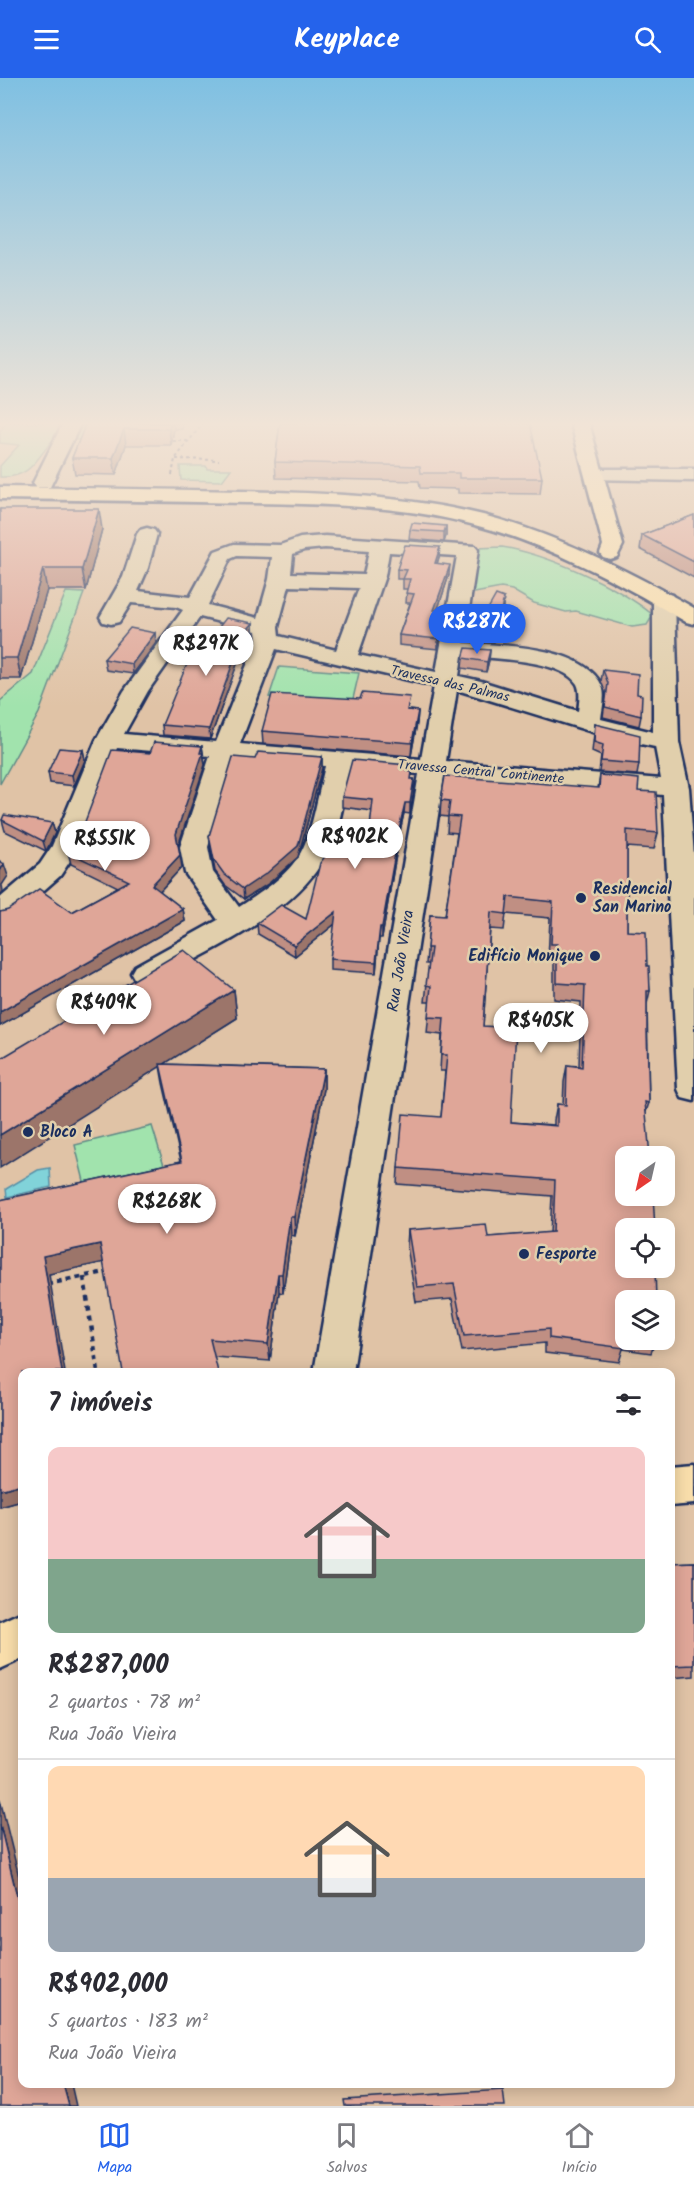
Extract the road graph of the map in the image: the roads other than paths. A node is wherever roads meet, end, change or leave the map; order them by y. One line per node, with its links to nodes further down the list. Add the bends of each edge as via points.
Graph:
1 (468, 518): 12 (main road, via 574,553)
2 (515, 518): 7 (main road)
3 (606, 518): 7 (main road, via 613,545)
4 (147, 534): 10 (street, via 137,576)
5 (380, 545): 6 (street, via 326,542 300,544); 9 (street); 17 (street, Rua João Vieira, via 468,550)
6 (283, 551): 8 (street); 13 (street, via 234,550 222,555)
7 (610, 553): 11 (main road)
8 (280, 579): 9 (street); 16 (street)
9 (370, 582): 18 (street)
10 (126, 596): 13 (street, Travessa das Palmas, via 171,600); 14 (street)
11 (694, 597)
12 (664, 600): 15 (main road); 22 (street)
13 (195, 607): 16 (street, Travessa das Palmas); 21 (street, via 136,691)
14 (111, 617)
15 (694, 617)
16 (267, 633): 18 (street, Travessa das Palmas); 23 (street)
17 (451, 650): 19 (street, Rua João Vieira); 20 (street, via 529,655 572,669 591,687)
18 (345, 658): 19 (street, Travessa das Palmas)
19 (446, 681): 20 (street, Travessa das Palmas, via 509,696); 25 (street, Rua João Vieira)
20 (589, 723): 22 (street, Travessa das Palmas)
21 (108, 740): 23 (street, Travessa Central Continente); 27 (street, via 66,846 50,870)
22 (666, 742): 26 (street)
23 (225, 750): 24 (street, Travessa Central Continente); 28 (street, via 194,848 199,873)
24 (339, 760): 25 (street, Travessa Central Continente); 28 (street, via 313,860 279,893)
25 (432, 768): 26 (street, Travessa Central Continente); 31 (street, Rua João Vieira)
26 (676, 788): 30 (street)
27 (0, 913)
28 (234, 922): 29 (street)
29 (121, 988)
30 (694, 1089)
31 (335, 1368)
32 (694, 1484): 33 (main road)
33 (675, 1486)
34 (18, 1637): 35 (main road)
35 (0, 1646)

